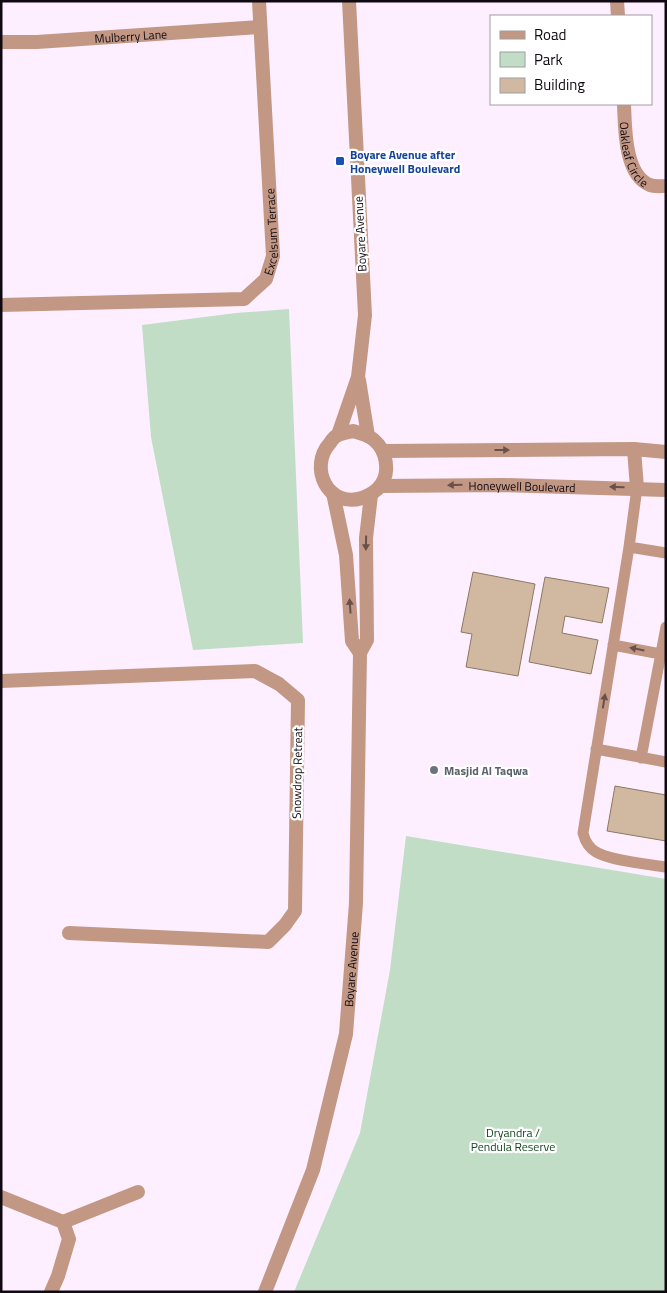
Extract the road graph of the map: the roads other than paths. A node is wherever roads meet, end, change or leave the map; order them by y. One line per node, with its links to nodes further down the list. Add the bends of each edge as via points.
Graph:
1 (259, 1): 5 (street, Excelsum Terrace)
2 (349, 1): 10 (street, Boyare Avenue, via 365,315)
3 (617, 1): 4 (street)
4 (618, 15)
5 (260, 26): 6 (street, Mulberry Lane); 9 (street, Excelsum Terrace, via 273,256 266,279 244,299)
6 (1, 42)
7 (624, 105): 8 (street, Oakleaf Circle, via 627,148 635,172 650,185)
8 (666, 186)
9 (1, 305)
10 (358, 377): 11 (street, Boyare Avenue); 12 (street, Boyare Avenue)
11 (338, 435): 12 (street, via 353,431); 19 (street, via 324,450 320,460 320,472)
12 (368, 436): 14 (street)
13 (634, 449): 14 (street, one-way to 13); 15 (street); 16 (street)
14 (383, 451): 18 (street, via 384,479)
15 (666, 452)
16 (637, 488): 17 (street, Honeywell Boulevard); 18 (street, Honeywell Boulevard, one-way to 18, via 504,485); 20 (lane)
17 (666, 490)
18 (376, 491): 19 (street, via 356,500); 24 (street, Boyare Avenue, one-way to 24, via 366,538 367,640)
19 (333, 493): 24 (street, Boyare Avenue, one-way to 19, via 352,641 346,555)
20 (629, 547): 21 (lane); 23 (lane)
21 (666, 553)
22 (666, 627): 25 (lane)
23 (613, 645): 25 (lane, one-way to 23); 27 (lane, one-way to 23)
24 (360, 653): 35 (street, Boyare Avenue, via 356,903 346,1034 313,1170)
25 (663, 654): 28 (lane)
26 (1, 681): 31 (street, Snowdrop Retreat, via 255,672 279,684 298,700 295,911 285,925 268,942)
27 (596, 750): 28 (lane); 30 (lane, via 582,834 586,841 605,856)
28 (641, 758): 29 (lane)
29 (666, 762)
30 (666, 867)
31 (69, 933)
32 (138, 1192): 34 (street)
33 (1, 1197): 34 (street)
34 (63, 1222): 36 (street, via 69,1239)
35 (272, 1273): 37 (street, Boyare Avenue); 38 (street, Boyare Avenue)
36 (51, 1292)
37 (259, 1292)
38 (265, 1292)

